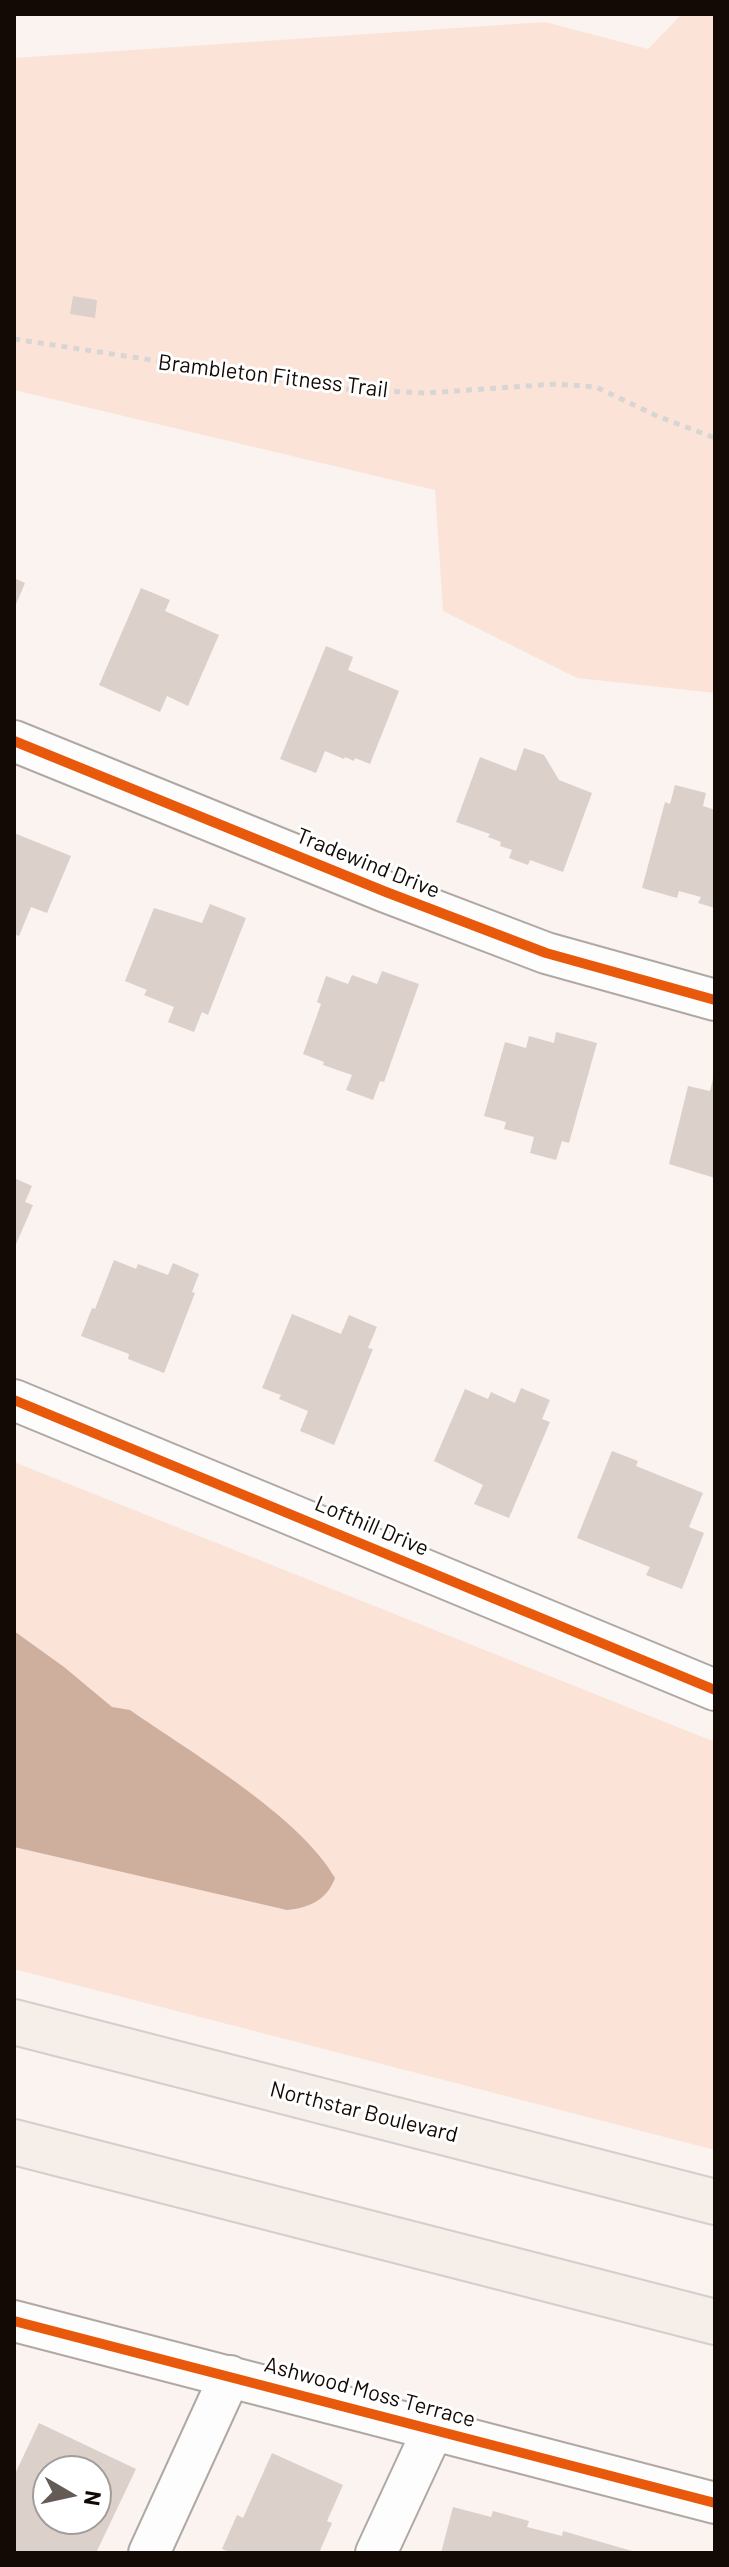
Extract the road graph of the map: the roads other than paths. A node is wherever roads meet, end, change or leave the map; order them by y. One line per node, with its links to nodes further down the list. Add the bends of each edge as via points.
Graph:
1 (14, 741): 2 (street, Tradewind Drive, via 546,953)
2 (715, 1000)
3 (14, 1400): 4 (street, Lofthill Drive)
4 (715, 1690)
5 (14, 2022): 7 (main road, Northstar Boulevard)
6 (14, 2142): 9 (main road)
7 (715, 2202)
8 (14, 2321): 10 (street, Ashwood Moss Terrace)
9 (715, 2322)
10 (230, 2376): 11 (street, Ashwood Moss Terrace); 13 (street)
11 (433, 2430): 12 (street, Ashwood Moss Terrace); 14 (street)
12 (715, 2503)
13 (149, 2553)
14 (376, 2553)

